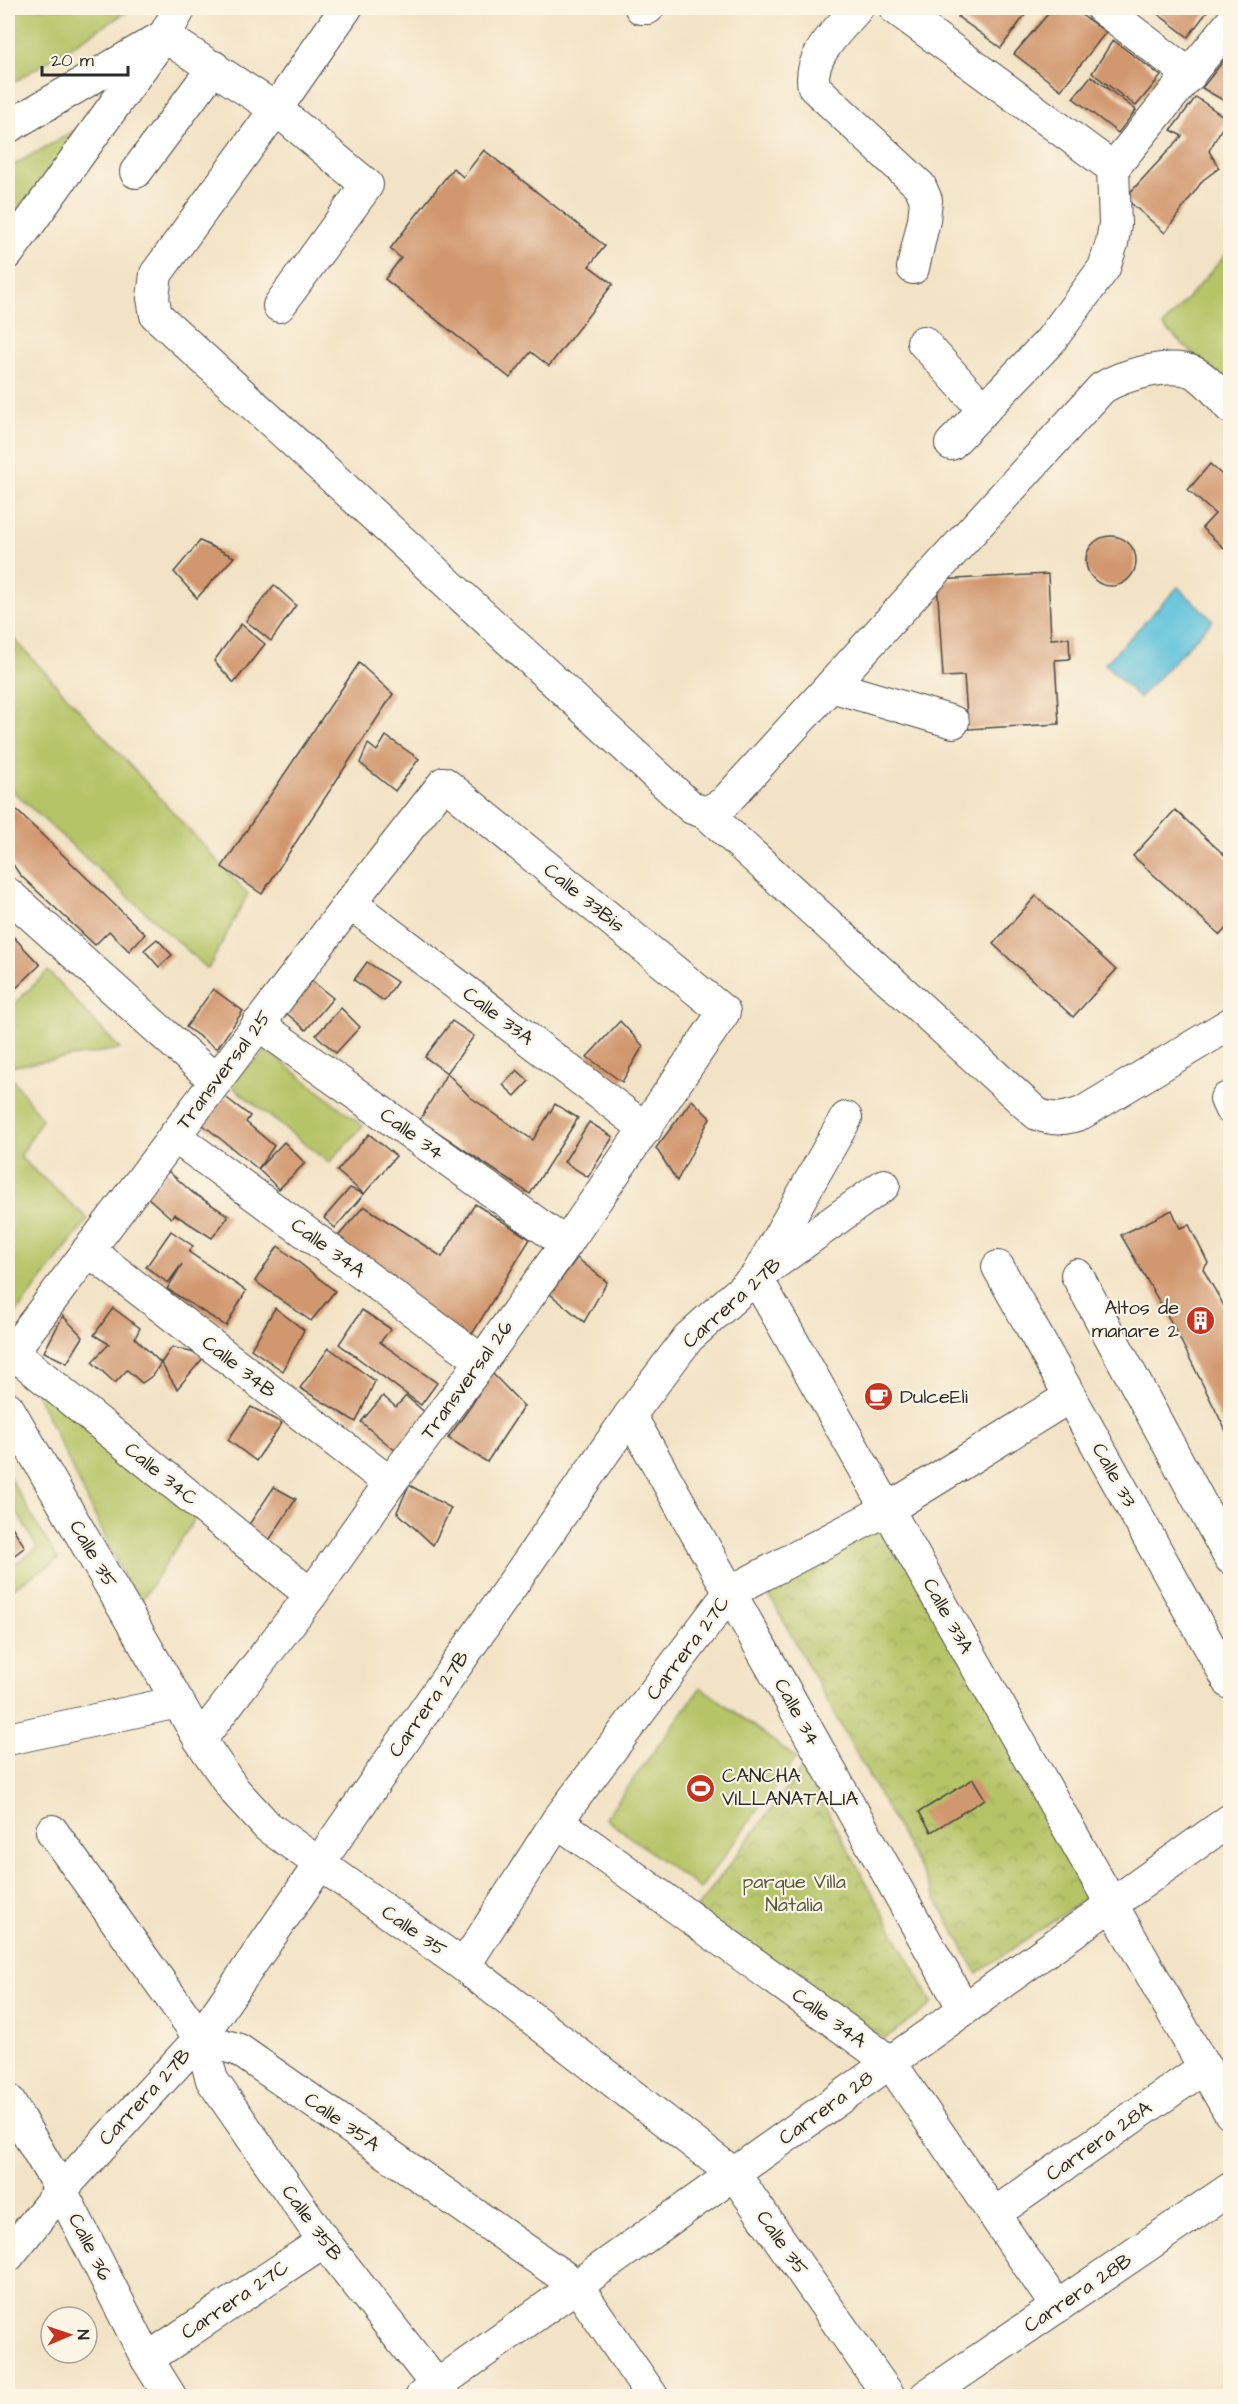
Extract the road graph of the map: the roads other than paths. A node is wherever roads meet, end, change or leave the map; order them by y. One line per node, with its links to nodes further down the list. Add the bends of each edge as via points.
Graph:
1 (180, 8): 9 (street)
2 (346, 8): 12 (street)
3 (641, 8): 4 (street)
4 (648, 8)
5 (857, 8): 17 (street, via 816,60 811,75 814,87 920,186 926,200)
6 (895, 8): 14 (street)
7 (1102, 8): 11 (street)
8 (1230, 24): 11 (street)
9 (164, 36): 10 (street); 13 (street); 16 (street)
10 (214, 67): 12 (street); 15 (street)
11 (1190, 75): 14 (street)
12 (276, 109): 18 (street, via 367,185); 26 (street, via 156,274 156,315 692,808)
13 (8, 127)
14 (1113, 168): 21 (street, via 1115,224 1104,268 1050,341)
15 (136, 172)
16 (8, 253)
17 (913, 268)
18 (279, 306)
19 (923, 342): 21 (street)
20 (1230, 407): 23 (street, via 1191,371 1139,373 1102,388)
21 (984, 410): 22 (street)
22 (951, 444)
23 (831, 686): 24 (street); 26 (street)
24 (953, 722)
25 (444, 783): 28 (street, Transversal 25); 29 (street, Calle 33Bis)
26 (715, 808): 31 (street, via 1037,1114 1055,1119 1083,1113)
27 (8, 894): 32 (street)
28 (350, 903): 30 (street, Transversal 25); 34 (street, Calle 33A)
29 (724, 1012): 34 (street, Transversal 26)
30 (258, 1024): 32 (street, Transversal 25); 37 (street, Calle 34)
31 (1230, 1024)
32 (216, 1081): 35 (street, Transversal 25)
33 (846, 1118): 41 (street)
34 (646, 1129): 37 (street, Transversal 26)
35 (174, 1136): 38 (street, Transversal 25); 43 (street, Calle 34A)
36 (884, 1185): 41 (street, Carrera 27B)
37 (566, 1244): 43 (street, Transversal 26)
38 (88, 1250): 42 (street, Transversal 25); 47 (street, Calle 34B)
39 (998, 1267): 44 (street, Calle 33)
40 (1077, 1275): 49 (street)
41 (756, 1277): 46 (street, Carrera 27B, via 688,1338); 48 (street, Calle 33A)
42 (10, 1356): 51 (street, Calle 34C)
43 (482, 1361): 47 (street, Transversal 26)
44 (1069, 1397): 48 (street, Carrera 27C); 52 (street, Calle 33)
45 (8, 1408): 53 (street, Calle 35)
46 (630, 1415): 50 (street, Calle 34); 59 (street, Carrera 27B)
47 (390, 1484): 51 (street, Transversal 26)
48 (888, 1509): 50 (street, Carrera 27C); 60 (street, Calle 33A)
49 (1230, 1558)
50 (730, 1592): 57 (street, Carrera 27C); 62 (street, Calle 34)
51 (311, 1595): 55 (street, Transversal 26)
52 (1230, 1683)
53 (178, 1702): 54 (street); 55 (street, Calle 35)
54 (8, 1739)
55 (200, 1740): 59 (street, Calle 35, via 235,1791 268,1827)
56 (1230, 1820): 60 (street, Carrera 28)
57 (557, 1821): 61 (street, Carrera 27C); 64 (street, Calle 34A)
58 (52, 1831): 63 (street)
59 (320, 1864): 61 (street, Calle 35); 63 (street, Carrera 27B)
60 (1112, 1905): 62 (street, Carrera 28); 65 (street, Calle 33A)
61 (464, 1966): 68 (street, Calle 35)
62 (964, 2009): 64 (street, Carrera 28)
63 (200, 2038): 70 (street, Carrera 27B); 72 (street, Calle 35B, via 212,2080); 74 (street, Calle 35A, via 239,2050)
64 (890, 2062): 68 (street, Carrera 28); 71 (street, Calle 34A)
65 (1205, 2067): 67 (street, Calle 33A); 71 (street, Carrera 28A)
66 (8, 2100): 70 (street, Calle 36)
67 (1230, 2113)
68 (734, 2174): 74 (street, Carrera 28); 80 (street, Calle 35)
69 (1230, 2189): 75 (street, Carrera 28B)
70 (61, 2190): 73 (street, Carrera 27B); 76 (street, Calle 36)
71 (994, 2214): 75 (street, Calle 34A)
72 (324, 2241): 76 (street, Carrera 27C); 77 (street, Calle 35B)
73 (8, 2256)
74 (577, 2286): 77 (street, Carrera 28); 79 (street, Calle 35A)
75 (1057, 2307): 81 (street, Carrera 28B)
76 (147, 2359): 78 (street, Calle 36)
77 (435, 2393)
78 (170, 2397)
79 (652, 2397)
80 (889, 2397)
81 (926, 2397)

